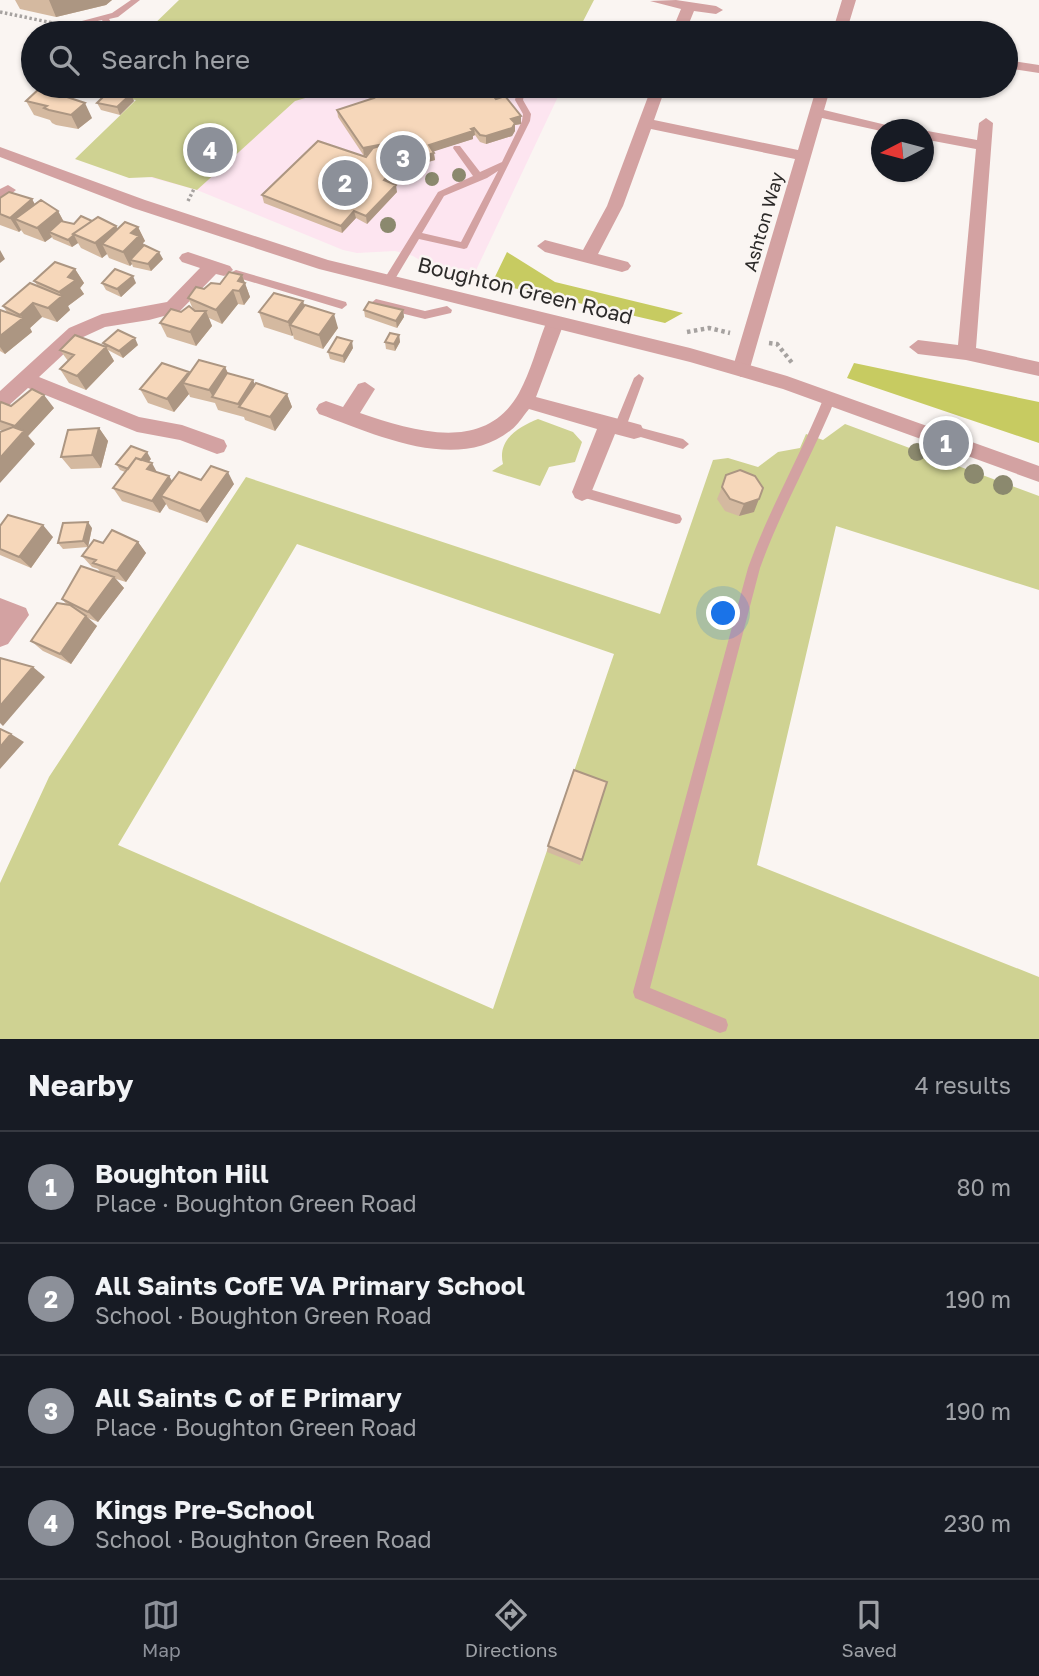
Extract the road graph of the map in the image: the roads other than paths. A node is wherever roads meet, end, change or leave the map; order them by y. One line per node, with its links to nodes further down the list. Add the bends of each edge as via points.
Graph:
1 (136, 0): 6 (lane)
2 (849, 0): 10 (street)
3 (657, 1): 4 (street)
4 (689, 6): 5 (street); 9 (street)
5 (716, 10)
6 (105, 18): 7 (lane); 8 (lane)
7 (91, 21)
8 (107, 21)
9 (683, 21)
10 (843, 21)
11 (1018, 66): 12 (street)
12 (1039, 69)
13 (519, 98): 25 (lane, via 526,121)
14 (655, 98): 17 (street)
15 (821, 98): 16 (street, Ashton Way)
16 (817, 113): 18 (street); 24 (street, Ashton Way)
17 (646, 123): 24 (street); 30 (street, via 615,206)
18 (871, 124)
19 (986, 124): 21 (street)
20 (934, 136): 21 (street)
21 (984, 146): 42 (street)
22 (457, 148): 26 (lane)
23 (0, 152): 35 (street, Boughton Green Road, via 158,211)
24 (804, 156): 44 (street, Ashton Way)
25 (506, 164): 26 (lane); 27 (lane)
26 (478, 176): 27 (lane, via 491,177); 28 (lane, via 441,194)
27 (495, 186): 28 (lane, via 464,246)
28 (416, 235): 35 (lane)
29 (545, 246): 30 (street)
30 (588, 257): 33 (street)
31 (188, 258): 32 (street)
32 (214, 266): 34 (street); 46 (street, via 173,307 88,326 58,346)
33 (622, 266)
34 (236, 274): 38 (lane)
35 (388, 281): 37 (street, Boughton Green Road)
36 (376, 303): 37 (lane, via 425,315)
37 (450, 304): 39 (street, Boughton Green Road); 40 (lane)
38 (342, 305)
39 (555, 323): 44 (street, Boughton Green Road); 49 (street)
40 (439, 325)
41 (918, 348): 42 (street)
42 (966, 353): 43 (street)
43 (1039, 369)
44 (741, 370): 48 (street, Boughton Green Road)
45 (639, 378): 53 (lane)
46 (25, 379): 50 (street); 55 (street, via 137,424)
47 (365, 389): 52 (street)
48 (830, 397): 56 (street, Boughton Green Road); 61 (lane, via 757,557 641,992)
49 (525, 401): 52 (street, via 504,425 463,441 417,439); 53 (street)
50 (0, 402)
51 (326, 410): 52 (street)
52 (348, 416)
53 (621, 427): 54 (lane); 57 (street)
54 (683, 444)
55 (217, 446)
56 (1039, 474)
57 (582, 492): 58 (lane)
58 (676, 519)
59 (0, 608): 60 (street, via 18,615)
60 (0, 637)
61 (720, 1024)

